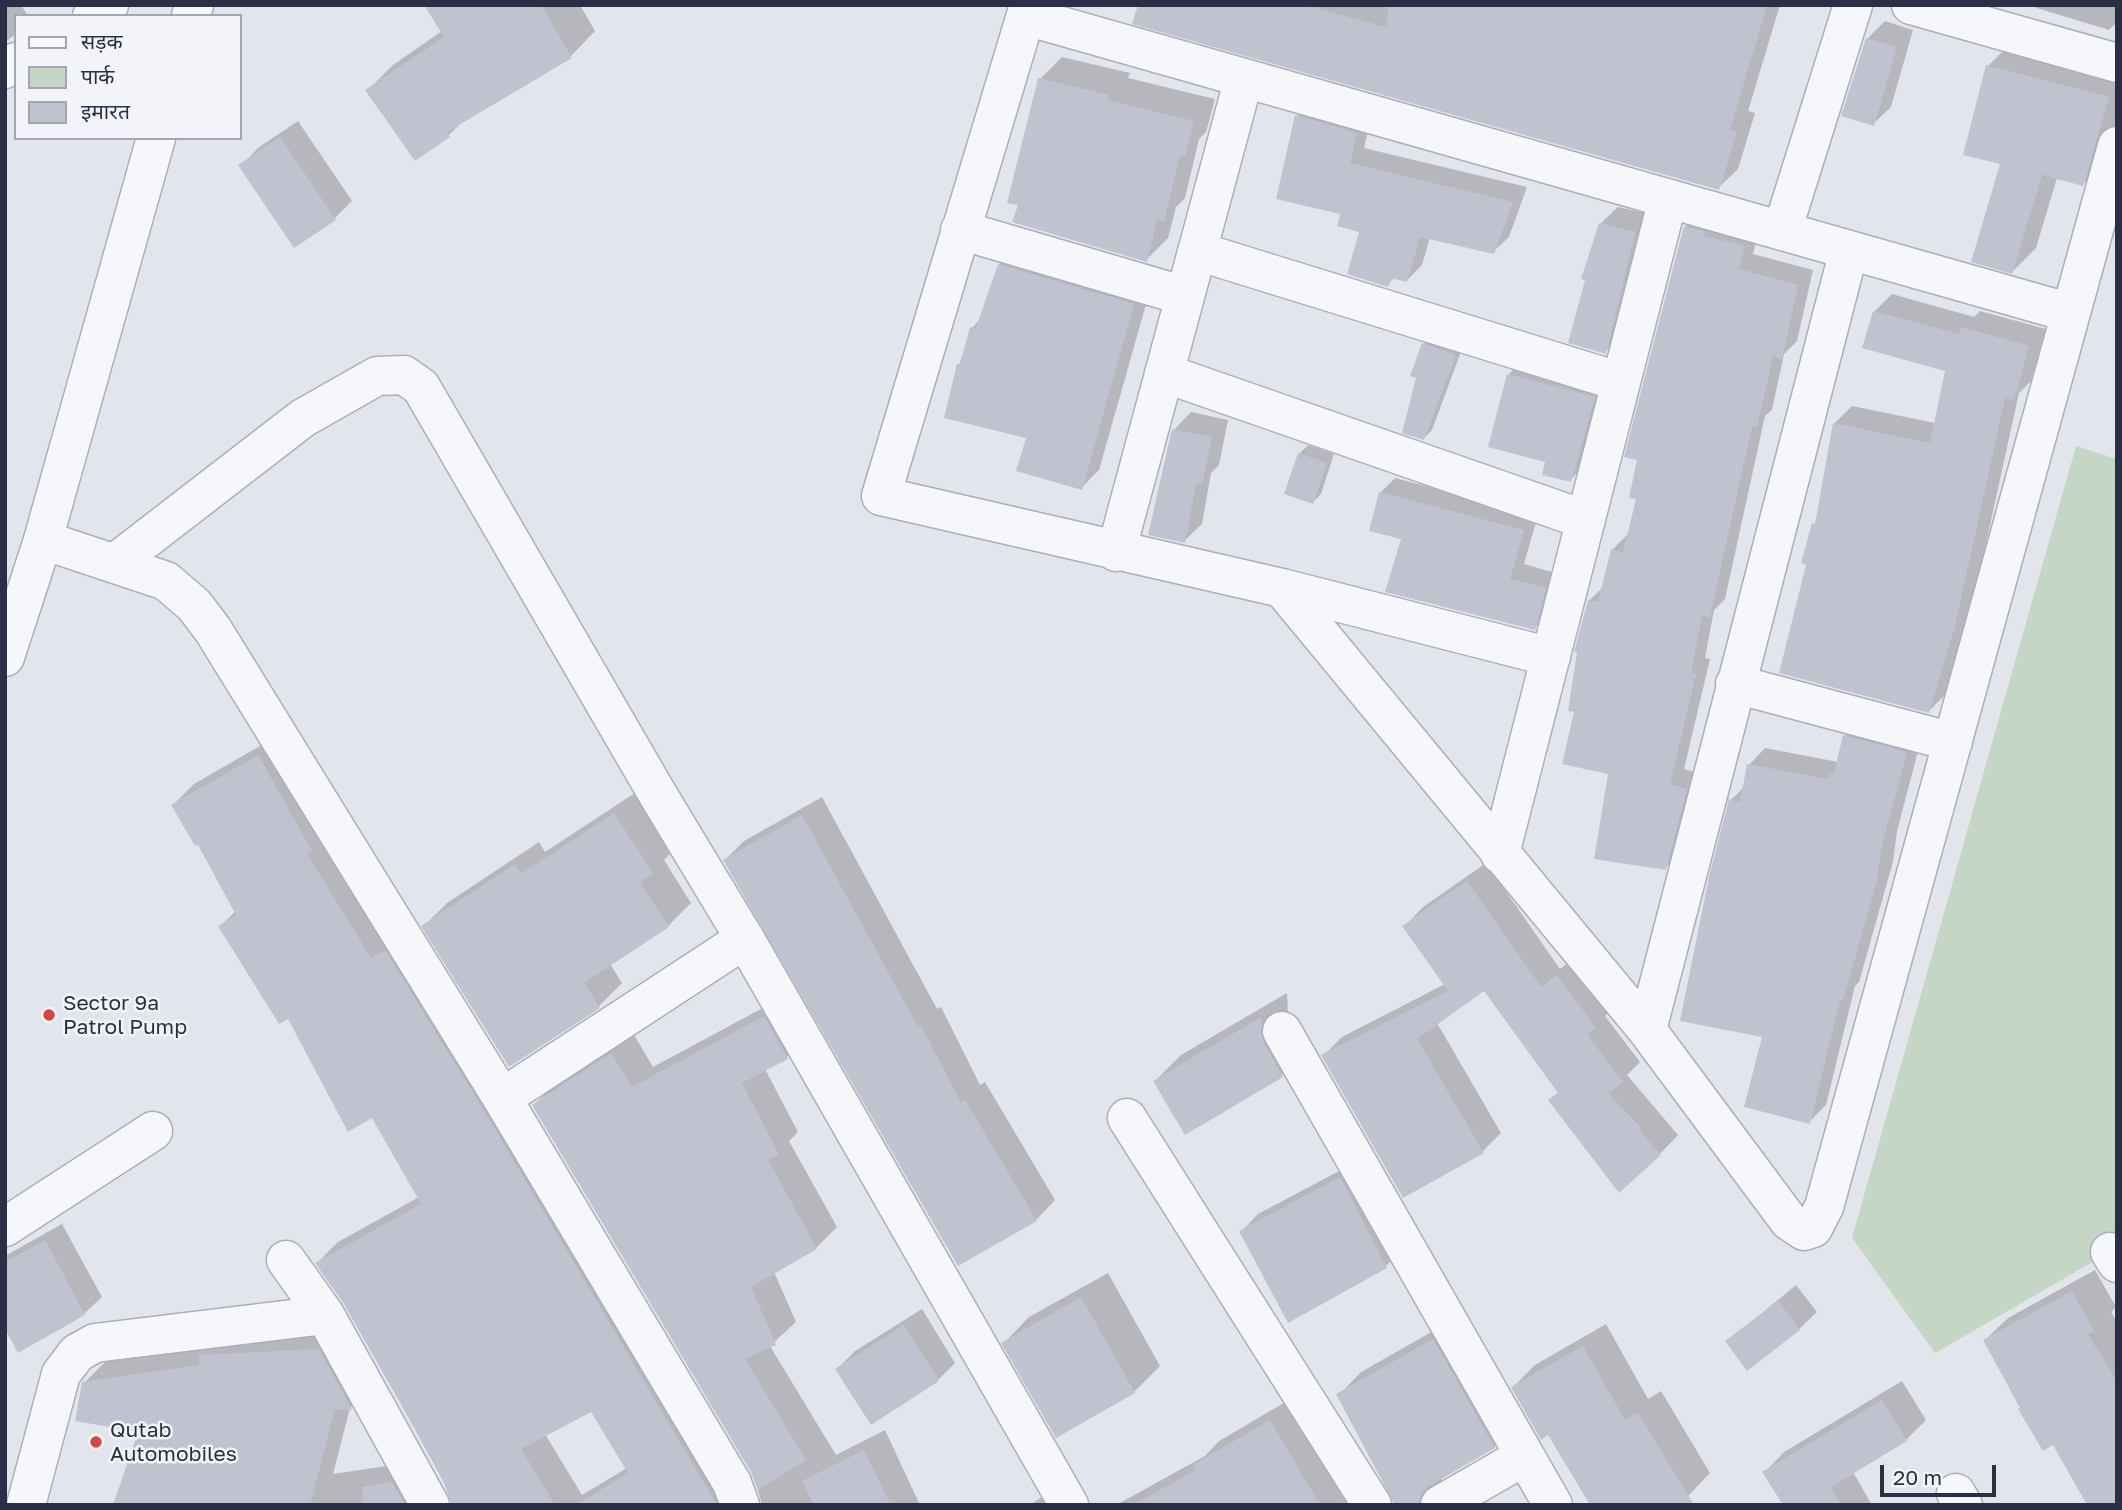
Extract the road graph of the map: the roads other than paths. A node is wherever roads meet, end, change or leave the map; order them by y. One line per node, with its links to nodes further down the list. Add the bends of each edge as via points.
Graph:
1 (1853, 5): 10 (street)
2 (1912, 5): 4 (street)
3 (1027, 11): 5 (street); 9 (street)
4 (2117, 63)
5 (1244, 78): 8 (street); 12 (street)
6 (155, 140): 18 (street)
7 (2117, 146): 14 (street)
8 (1668, 199): 10 (street); 16 (street)
9 (960, 230): 13 (street); 19 (street, via 881,496)
10 (1782, 231): 11 (street)
11 (1849, 250): 14 (street); 24 (street)
12 (1197, 251): 13 (street); 16 (street)
13 (1185, 296): 15 (street)
14 (2071, 313): 25 (street)
15 (1164, 373): 17 (street); 19 (street)
16 (1621, 382): 17 (street)
17 (1586, 520): 23 (street)
18 (43, 540): 20 (street); 22 (street)
19 (1116, 552): 21 (street)
20 (115, 563): 27 (street, via 303,418 377,376 404,375 421,387 657,795); 30 (street, via 166,581 214,630)
21 (1282, 588): 23 (street); 26 (street)
22 (5, 657)
23 (1551, 657): 26 (street)
24 (1735, 684): 25 (street); 28 (street)
25 (1953, 742): 28 (street, via 1824,1207 1813,1228 1804,1231 1789,1221)
26 (1500, 854): 28 (street)
27 (746, 939): 30 (street); 40 (street)
28 (1647, 1030)
29 (1282, 1031): 36 (street)
30 (502, 1098): 39 (street, via 732,1483)
31 (1127, 1118): 41 (street)
32 (153, 1131): 33 (street)
33 (5, 1227)
34 (286, 1260): 35 (street)
35 (325, 1315): 37 (street, via 95,1343 77,1353 61,1374); 38 (street)
36 (1525, 1456): 42 (street); 43 (street)
37 (26, 1505)
38 (430, 1505)
39 (740, 1505)
40 (1069, 1505)
41 (1372, 1505)
42 (1440, 1505)
43 (1553, 1505)

